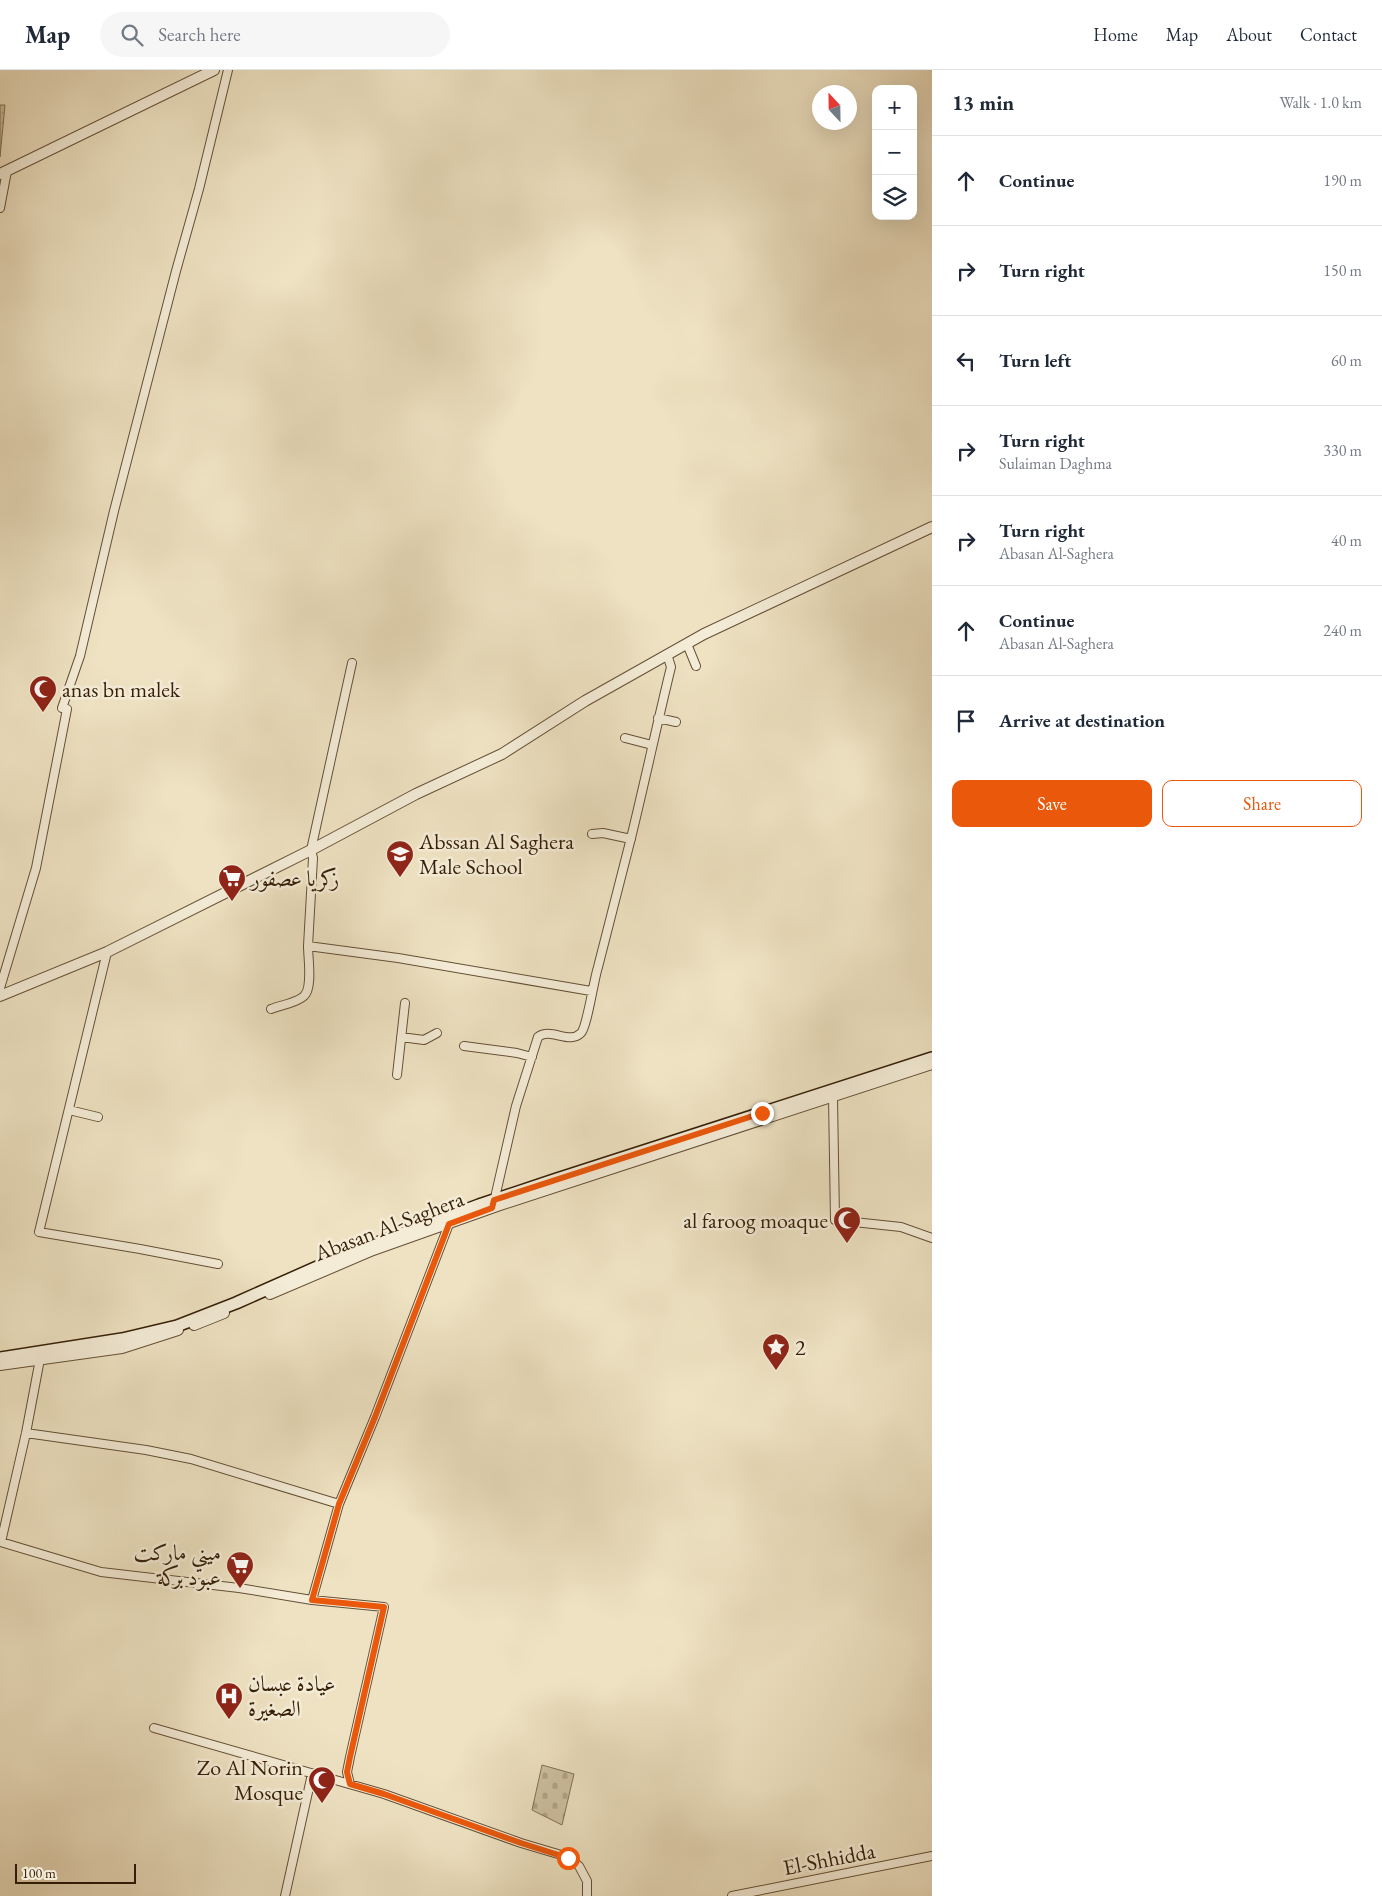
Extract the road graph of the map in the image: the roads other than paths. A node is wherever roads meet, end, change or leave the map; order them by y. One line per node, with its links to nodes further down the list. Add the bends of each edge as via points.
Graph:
1 (214, 70): 3 (street)
2 (228, 70): 19 (street, via 114,510 82,647 62,708 67,709 36,868)
3 (3, 172): 4 (street)
4 (0, 208)
5 (932, 527): 6 (street)
6 (688, 644): 7 (street); 9 (street)
7 (668, 654): 10 (street, via 671,667); 16 (street, via 584,701 502,754 416,794)
8 (352, 663): 16 (street)
9 (696, 666)
10 (658, 718): 11 (street); 13 (street)
11 (676, 722)
12 (625, 738): 13 (street)
13 (652, 745): 15 (street)
14 (592, 834): 15 (street)
15 (631, 839): 20 (street)
16 (311, 850): 17 (street); 18 (street)
17 (308, 946): 20 (street); 23 (street, via 308,989 304,996)
18 (107, 952): 21 (street); 32 (street)
19 (0, 988)
20 (592, 991): 27 (street, via 582,1032 571,1037 542,1034)
21 (0, 996)
22 (405, 1003): 25 (street)
23 (272, 1009)
24 (437, 1033): 25 (street, via 424,1040)
25 (401, 1037): 30 (street)
26 (464, 1046): 27 (street)
27 (532, 1057): 34 (street, via 516,1106)
28 (932, 1058): 34 (main road, Abasan Al-Saghera)
29 (932, 1064): 31 (street, Abasan Al-Saghera)
30 (397, 1075)
31 (833, 1098): 34 (street, Abasan Al-Saghera); 36 (street, via 836,1220 902,1227)
32 (69, 1110): 33 (street); 37 (street, via 39,1232)
33 (98, 1117)
34 (493, 1204): 35 (street, Abasan Al-Saghera); 38 (main road, Abasan Al-Saghera, via 342,1256 236,1304 177,1326 122,1339)
35 (449, 1224): 39 (street, Abasan Al-Saghera, via 373,1250 209,1320 129,1347); 42 (street)
36 (932, 1238)
37 (218, 1264)
38 (0, 1358)
39 (40, 1359): 40 (street, Abasan Al-Saghera); 41 (street)
40 (0, 1365)
41 (26, 1433): 42 (street, via 137,1448 190,1460); 43 (street)
42 (339, 1504): 44 (street)
43 (0, 1541): 44 (street, via 101,1572)
44 (312, 1600): 47 (street, via 384,1607 347,1772)
45 (154, 1728): 46 (street)
46 (312, 1774): 47 (street); 50 (street)
47 (350, 1784): 51 (street, via 568,1858 579,1866 587,1881)
48 (932, 1856): 49 (street, El-Shhidda)
49 (744, 1895): 52 (street, El-Shhidda)
50 (285, 1896)
51 (587, 1896)
52 (732, 1896)

